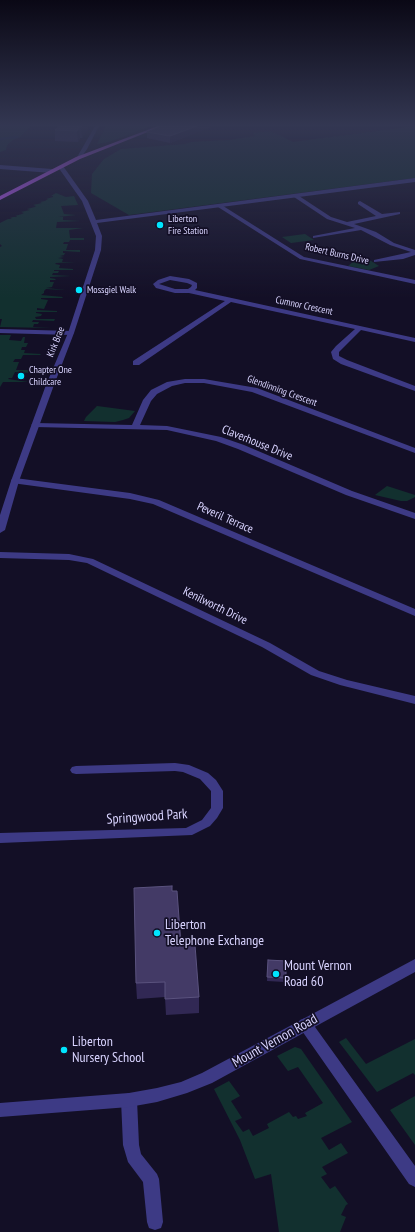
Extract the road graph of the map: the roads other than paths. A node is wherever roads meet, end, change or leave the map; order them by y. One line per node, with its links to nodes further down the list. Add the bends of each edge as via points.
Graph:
1 (28, 183): 5 (main road)
2 (73, 183): 10 (street, Kirk Brae)
3 (389, 183): 4 (street)
4 (296, 196): 7 (street); 11 (street, via 329,218)
5 (0, 198)
6 (360, 203): 9 (street)
7 (220, 206): 10 (street); 16 (street, Robert Burns Drive, via 302,258)
8 (398, 213): 9 (street)
9 (381, 216): 11 (street)
10 (95, 222): 21 (street, Kirk Brae, via 99,236 98,250)
11 (348, 223): 12 (street)
12 (362, 228): 13 (street); 14 (street, via 392,244)
13 (315, 237)
14 (414, 251): 15 (street, via 403,257)
15 (376, 261)
16 (415, 282)
17 (189, 291): 17 (street, Cumnor Crescent, via 166,289 156,284 160,280 170,278 189,281 195,284); 18 (street, Cumnor Crescent)
18 (230, 300): 19 (street, Cumnor Crescent); 23 (street)
19 (360, 328): 22 (street, Cumnor Crescent); 24 (street, via 338,347 336,357)
20 (0, 331): 21 (street)
21 (71, 333): 25 (street, Kirk Brae)
22 (415, 340)
23 (136, 363)
24 (415, 389)
25 (34, 425): 26 (street, Claverhouse Drive); 28 (street, Kirk Brae)
26 (135, 427): 27 (street, Glendinning Crescent, via 147,400 154,392 170,384 204,381 254,390); 30 (street, Claverhouse Drive, via 167,428 218,439 349,493)
27 (415, 451)
28 (15, 481): 31 (street, Kirk Brae); 33 (street, Peveril Terrace, via 130,496 156,502)
29 (415, 507): 30 (street)
30 (411, 515)
31 (0, 530)
32 (0, 555): 34 (street, Kenilworth Drive, via 69,557 90,561 266,645 316,673)
33 (415, 614)
34 (415, 700)
35 (76, 770): 36 (street, Springwood Park, via 185,768 204,776 212,783 217,791 217,808 206,822 188,832)
36 (0, 838)
37 (415, 965): 38 (street, Mount Vernon Road)
38 (305, 1024): 39 (street, Mount Vernon Road, via 207,1078 169,1092); 41 (street)
39 (129, 1100): 40 (street, Mount Vernon Road); 42 (street, via 131,1145 134,1157 152,1179)
40 (0, 1110)
41 (415, 1178)
42 (155, 1222)

